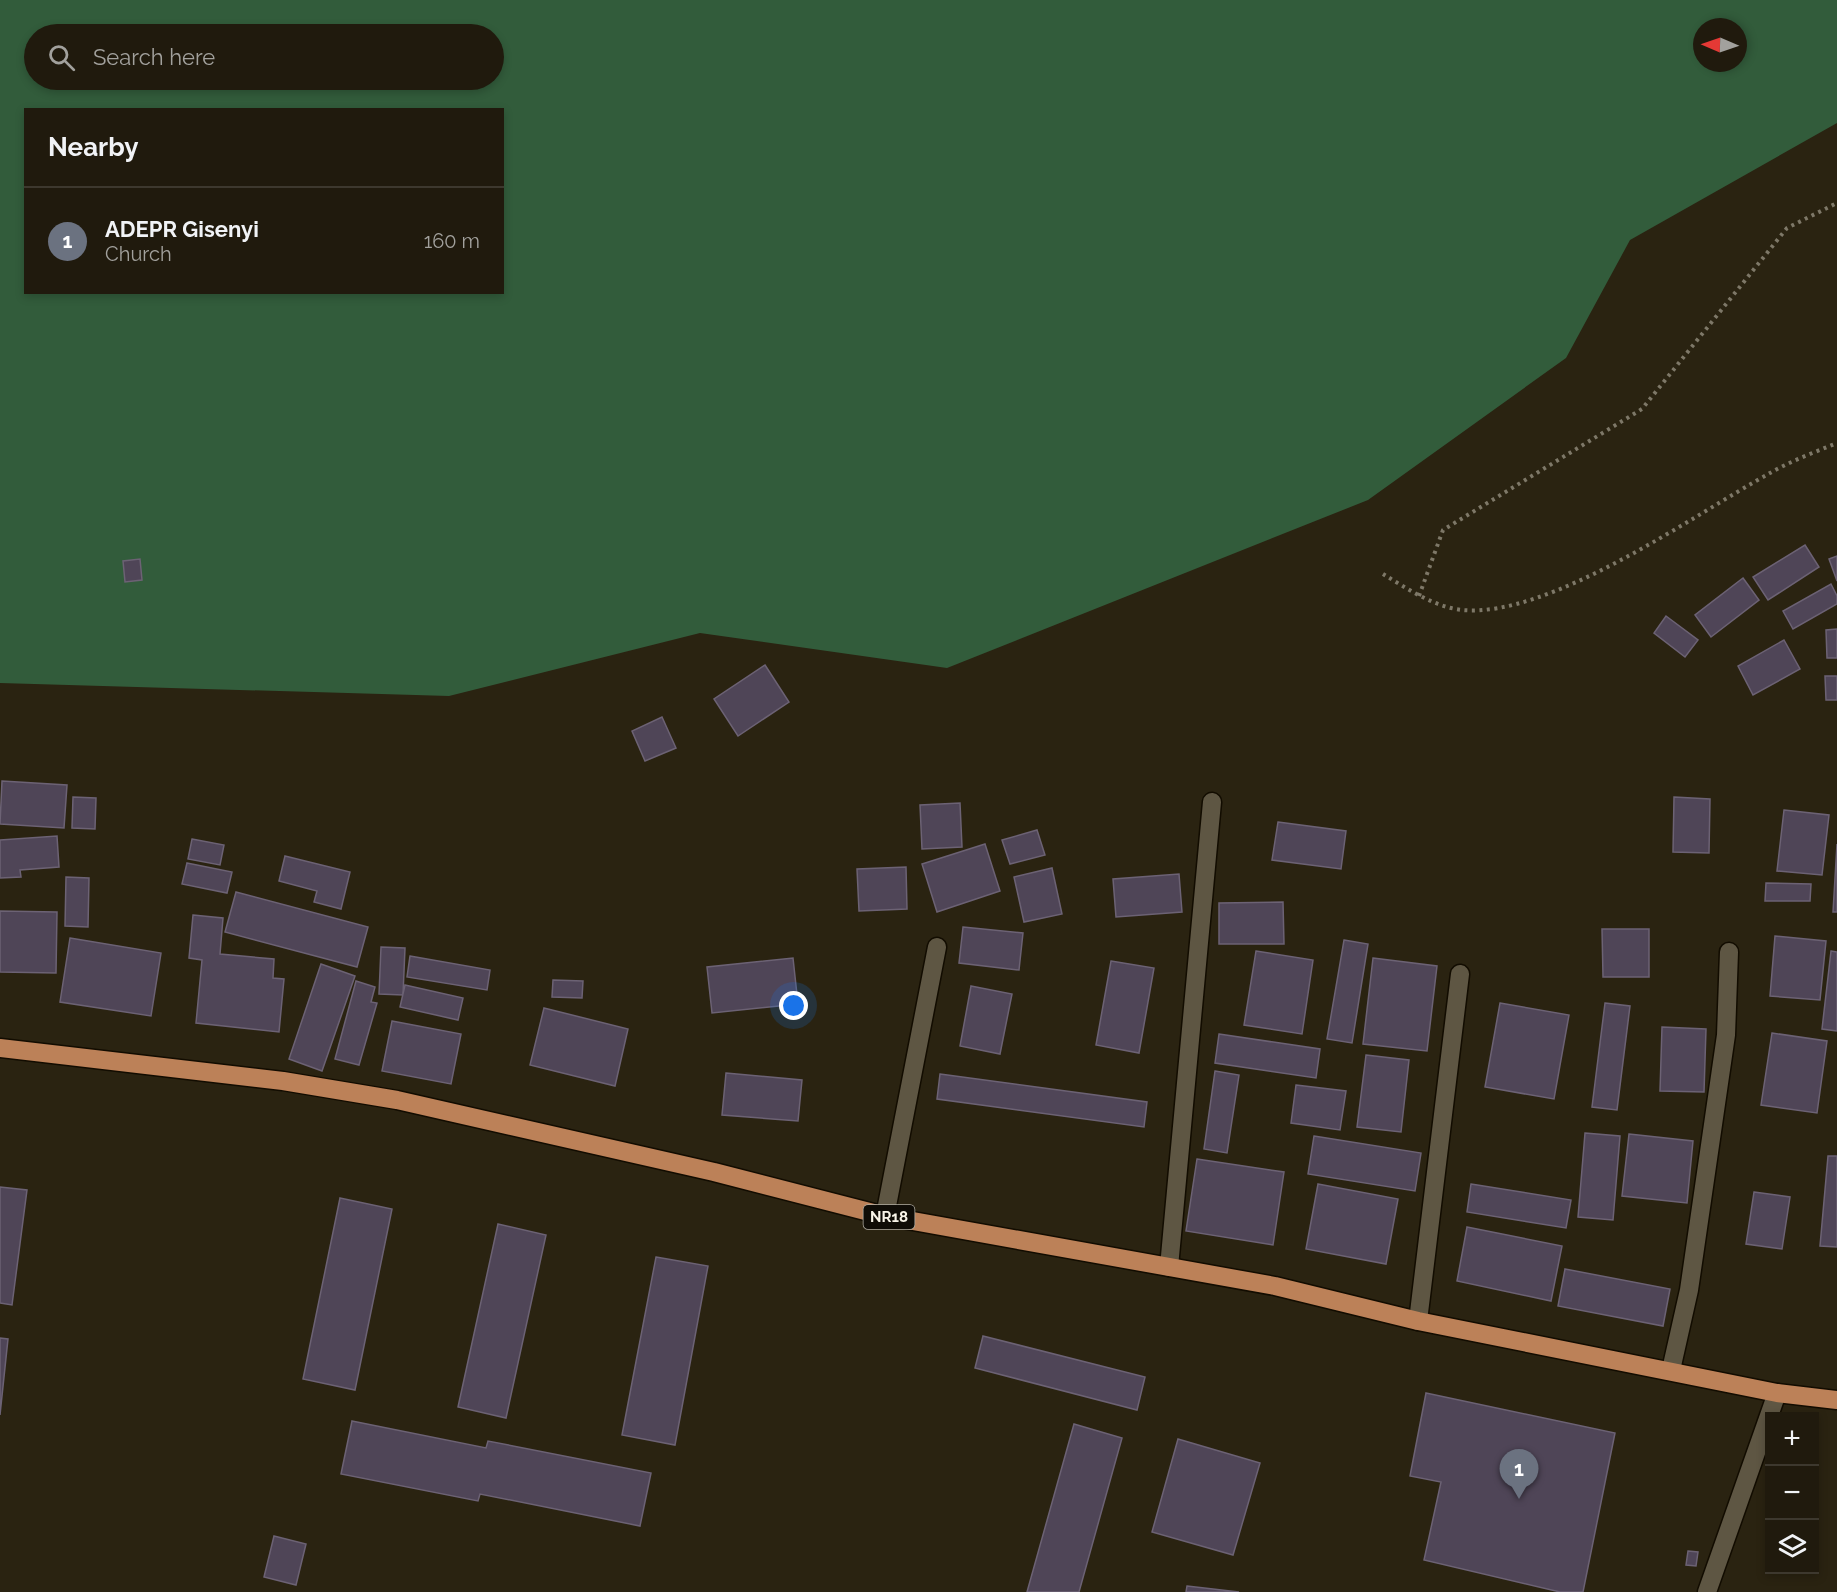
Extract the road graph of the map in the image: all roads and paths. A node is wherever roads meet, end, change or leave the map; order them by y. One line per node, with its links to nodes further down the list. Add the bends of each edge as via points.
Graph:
1 (1837, 203): 4 (path, via 1787,228 1642,409 1443,530)
2 (1837, 443): 4 (path, via 1773,471 1592,576 1514,605 1460,610)
3 (1383, 574): 4 (path)
4 (1419, 596)
5 (1212, 802): 11 (street)
6 (937, 947): 10 (street)
7 (1729, 952): 13 (street, via 1726,1035 1689,1290)
8 (1460, 974): 12 (street)
9 (0, 1048): 10 (main road, NR18, via 283,1081 397,1100 714,1172)
10 (885, 1216): 11 (main road, NR18)
11 (1169, 1267): 12 (main road, NR18, via 1275,1286)
12 (1418, 1321): 13 (main road, NR18)
13 (1671, 1370): 14 (main road, NR18)
14 (1777, 1393): 15 (main road, NR18); 16 (street)
15 (1837, 1400)
16 (1707, 1592)

